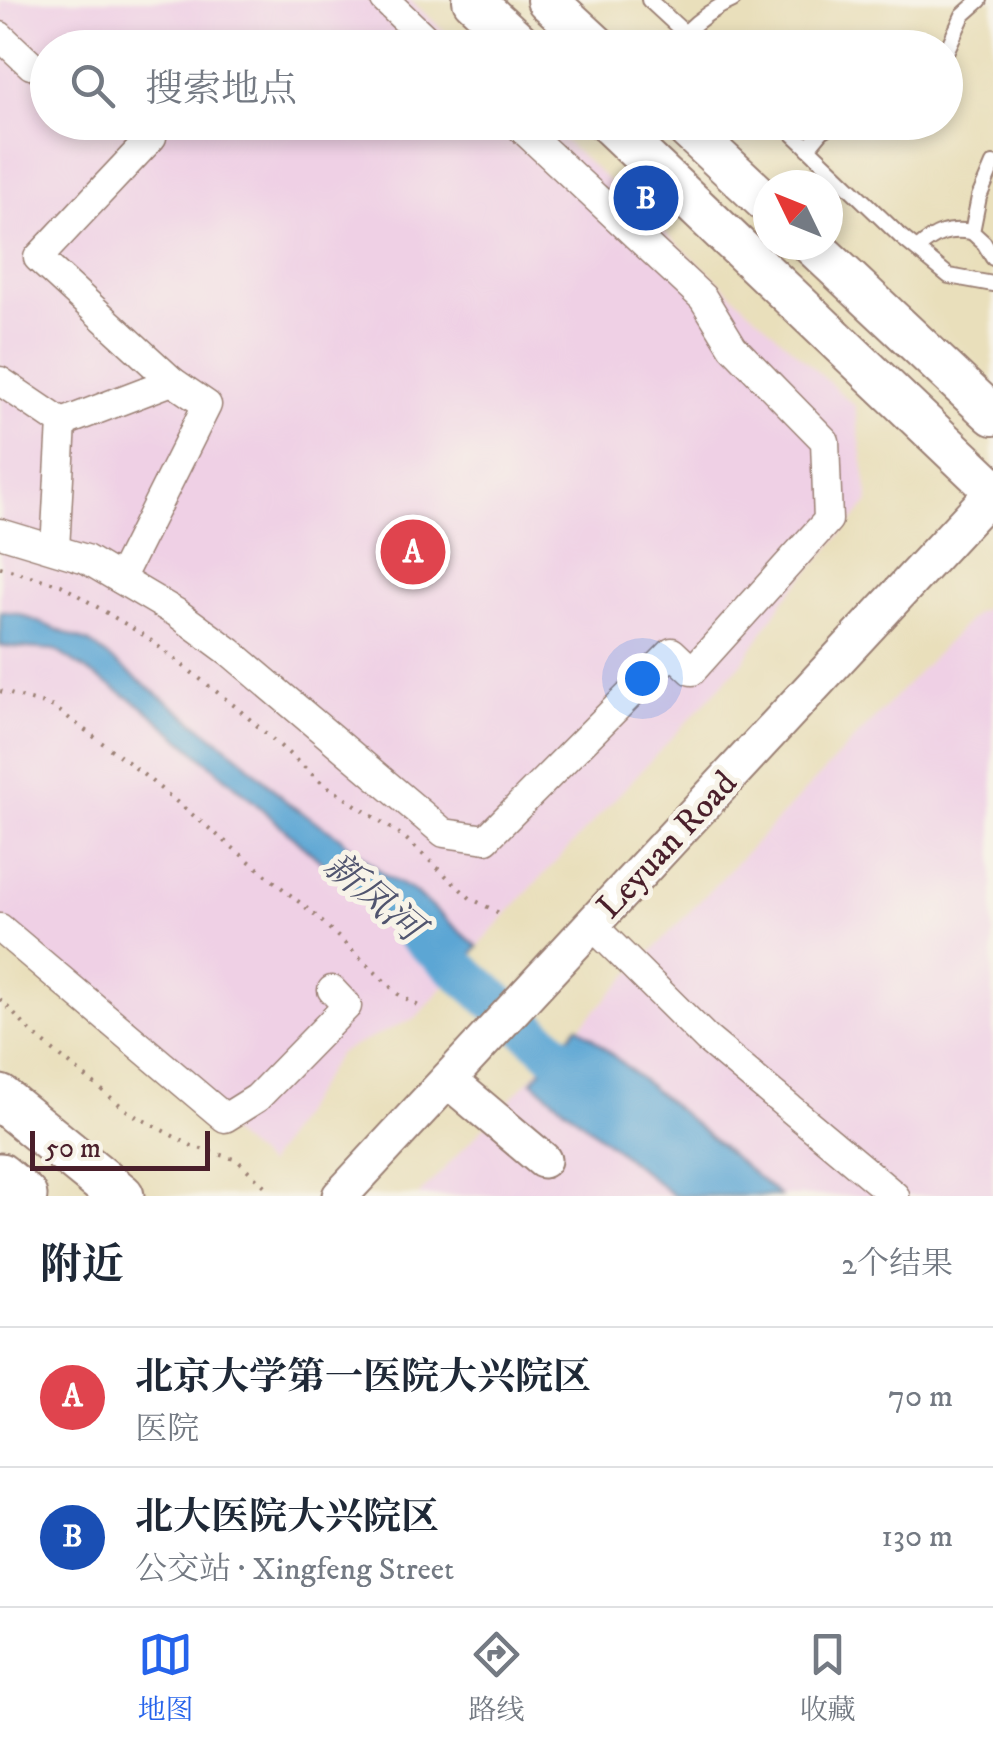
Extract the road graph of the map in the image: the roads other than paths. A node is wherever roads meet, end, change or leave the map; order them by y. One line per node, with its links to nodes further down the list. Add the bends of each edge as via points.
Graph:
1 (385, 0): 7 (street)
2 (473, 0): 8 (main road)
3 (547, 0): 9 (main road)
4 (648, 0): 10 (lane)
5 (733, 0): 11 (lane)
6 (980, 0): 12 (lane)
7 (416, 30)
8 (506, 30)
9 (580, 30)
10 (682, 30)
11 (686, 30)
12 (956, 30)
13 (0, 36): 14 (street)
14 (30, 64)
15 (149, 140): 30 (street, via 38,258)
16 (535, 140): 36 (street, via 703,298 732,347 826,441 828,520 692,671 672,652 486,839 444,833 207,634)
17 (626, 140): 33 (main road)
18 (699, 140): 23 (main road)
19 (800, 140): 21 (lane)
20 (815, 140): 21 (lane)
21 (808, 148): 25 (lane)
22 (993, 164): 24 (lane)
23 (753, 190)
24 (972, 232): 25 (lane, via 954,229); 26 (lane)
25 (917, 249): 28 (lane, via 949,276)
26 (993, 258)
27 (828, 260): 31 (main road)
28 (993, 284)
29 (0, 380): 32 (street)
30 (172, 381): 32 (street); 36 (street, via 206,404)
31 (993, 415)
32 (62, 422): 35 (street)
33 (993, 491): 38 (street, Leyuan Road)
34 (0, 533): 35 (street)
35 (55, 549): 36 (street)
36 (120, 579)
37 (0, 928): 39 (street, via 225,1118 257,1098 347,1006)
38 (581, 936): 40 (street, Leyuan Road); 47 (street)
39 (332, 990)
40 (448, 1080): 42 (street); 46 (street, Leyuan Road)
41 (0, 1098): 45 (main road)
42 (543, 1160)
43 (0, 1176): 44 (main road)
44 (24, 1196)
45 (121, 1196)
46 (340, 1196)
47 (895, 1196)

